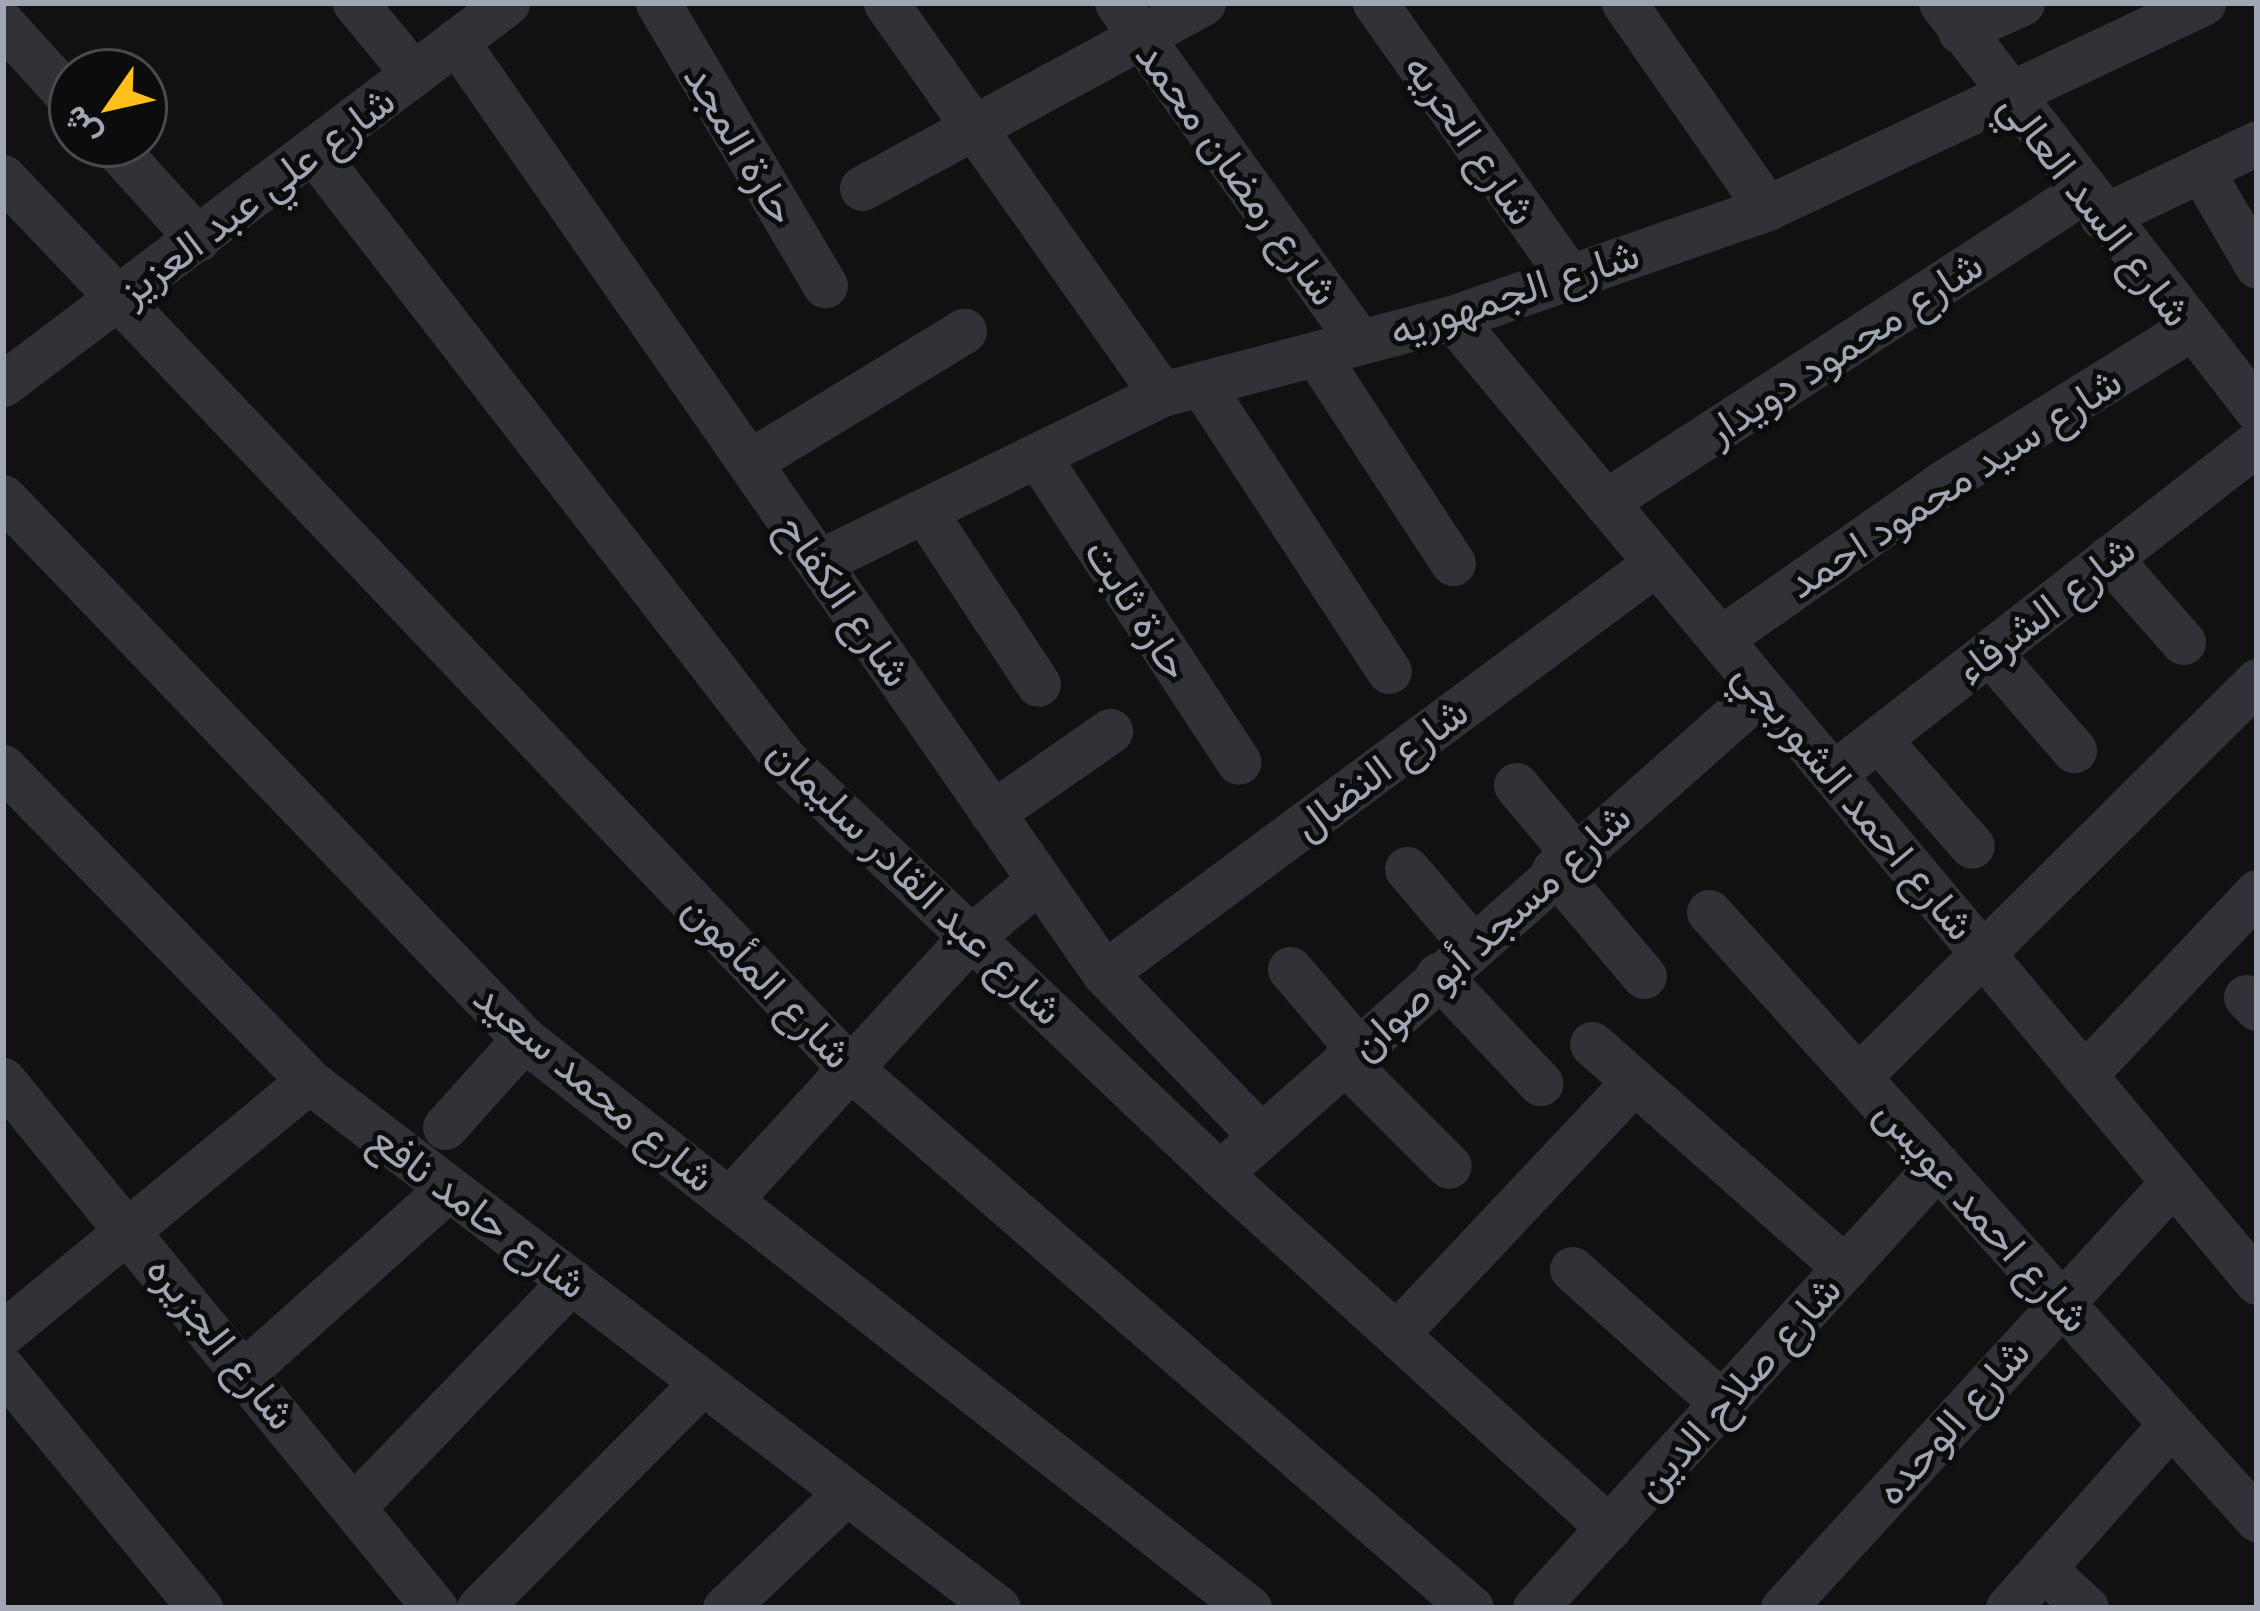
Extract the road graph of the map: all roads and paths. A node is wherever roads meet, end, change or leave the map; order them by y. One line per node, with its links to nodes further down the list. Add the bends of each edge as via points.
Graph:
1 (355, 3): 15 (street)
2 (507, 3): 13 (street, شارع علي عبد العزيز)
3 (658, 3): 29 (street, حارة المجد)
4 (886, 3): 17 (street)
5 (1203, 3): 11 (street)
6 (1375, 3): 28 (street, شارع الحريه)
7 (1624, 3): 25 (street)
8 (2022, 3): 10 (street)
9 (2203, 3): 16 (street, شارع الجمهوريه)
10 (1950, 17): 16 (street, شارع السد العالي)
11 (1129, 20): 17 (street); 34 (street, شارع رمضان محمد)
12 (3, 24): 14 (street)
13 (456, 41): 15 (street, شارع علي عبد العزيز); 41 (street, شارع الكفاح)
14 (48, 74)
15 (414, 74): 19 (street, شارع علي عبد العزيز)
16 (2004, 94): 24 (street, شارع السد العالي); 25 (street, شارع الجمهوريه)
17 (974, 127): 23 (street); 37 (street)
18 (2257, 143): 21 (street, شارع محمود دويدار)
19 (313, 151): 26 (street, شارع علي عبد العزيز); 70 (street, شارع عبد القادر سليمان, via 785,760)
20 (134, 168): 26 (street)
21 (2200, 170): 24 (street, شارع محمود دويدار); 27 (street)
22 (3, 177): 30 (street, شارع المأمون)
23 (862, 188)
24 (2092, 204): 32 (street, شارع السد العالي); 43 (street, شارع محمود دويدار)
25 (1767, 208): 28 (street, شارع الجمهوريه)
26 (198, 239): 30 (street, شارع علي عبد العزيز)
27 (2257, 266)
28 (1568, 275): 31 (street, شارع الجمهوريه)
29 (825, 285)
30 (115, 302): 36 (street, شارع علي عبد العزيز); 79 (street, شارع المأمون)
31 (1452, 318): 34 (street, شارع الجمهوريه); 43 (street, شارع احمد الشوربجي)
32 (2191, 328): 38 (street, شارع السد العالي); 49 (street, شارع سيد محمود احمد, via 1944,482)
33 (964, 332): 41 (street)
34 (1360, 342): 35 (street, شارع الجمهوريه)
35 (1316, 354): 37 (street, شارع الجمهوريه); 47 (street)
36 (3, 384)
37 (1181, 389): 40 (street, شارع الجمهوريه); 52 (street)
38 (2257, 410)
39 (2257, 443): 45 (street, شارع الشرفاء)
40 (1036, 455): 44 (street, شارع الجمهوريه); 59 (street, حارة ثابت)
41 (749, 462): 46 (street, شارع الكفاح)
42 (3, 497): 76 (street, شارع محمد سعيد)
43 (1605, 502): 48 (street, شارع احمد الشوربجي)
44 (924, 511): 46 (street, شارع الجمهوريه); 54 (street)
45 (2109, 558): 50 (street); 51 (street, شارع الشرفاء)
46 (819, 562): 63 (street, شارع الكفاح)
47 (1453, 563)
48 (1656, 563): 49 (street, شارع احمد الشوربجي); 74 (street, شارع النضال)
49 (1720, 639): 55 (street, شارع احمد الشوربجي)
50 (2183, 642)
51 (1989, 652): 57 (street, شارع الشرفاء); 58 (street)
52 (1389, 671)
53 (2257, 681): 71 (street)
54 (1038, 684)
55 (1763, 691): 61 (street, شارع احمد الشوربجي); 65 (street, شارع مسجد أبو صوان)
56 (1110, 730): 63 (street)
57 (1879, 739): 61 (street, شارع الشرفاء); 64 (street)
58 (2074, 750)
59 (1239, 762)
60 (5, 774): 83 (street, شارع حامد نافع)
61 (1833, 774): 71 (street, شارع احمد الشوربجي)
62 (1516, 785): 65 (street)
63 (992, 812): 67 (street, شارع الكفاح)
64 (1972, 846)
65 (1564, 862): 72 (street, شارع مسجد أبو صوان); 75 (street)
66 (1407, 868): 72 (street)
67 (1040, 880): 70 (street); 74 (street, شارع الكفاح)
68 (2257, 892): 80 (street)
69 (1709, 912): 81 (street, شارع احمد عويس)
70 (971, 937): 79 (street); 90 (street, شارع عبد القادر سليمان)
71 (1983, 954): 80 (street, شارع احمد الشوربجي); 81 (street)
72 (1455, 960): 78 (street, شارع مسجد أبو صوان); 85 (street)
73 (1290, 969): 78 (street)
74 (1104, 973): 87 (street, شارع الكفاح)
75 (1644, 976)
76 (524, 1039): 86 (street); 93 (street, شارع محمد سعيد)
77 (1592, 1043): 84 (street)
78 (1351, 1055): 87 (street, شارع مسجد أبو صوان); 89 (street)
79 (850, 1068): 93 (street); 118 (street, شارع المأمون)
80 (2084, 1075): 91 (street, شارع احمد الشوربجي)
81 (1858, 1077): 88 (street, شارع احمد عويس)
82 (3, 1080): 94 (street, شارع الجزيره)
83 (309, 1081): 92 (street, شارع حامد نافع); 94 (street)
84 (1634, 1081): 95 (street); 101 (street)
85 (1540, 1083)
86 (445, 1127)
87 (1261, 1136): 90 (street, شارع مسجد أبو صوان)
88 (1938, 1165): 95 (street, شارع صلاح الدين); 99 (street, شارع احمد عويس)
89 (1449, 1166)
90 (1220, 1174): 101 (street, شارع عبد القادر سليمان)
91 (2173, 1183): 98 (street, شارع احمد الشوربجي); 99 (street, شارع الوحده)
92 (449, 1188): 97 (street, شارع حامد نافع); 103 (street)
93 (729, 1199): 117 (street, شارع محمد سعيد)
94 (130, 1228): 100 (street); 103 (street, شارع الجزيره)
95 (1845, 1268): 105 (street, شارع صلاح الدين)
96 (1572, 1269): 105 (street)
97 (571, 1281): 104 (street, شارع حامد نافع); 108 (street)
98 (2257, 1282)
99 (2061, 1301): 106 (street, شارع احمد عويس); 120 (street, شارع الوحده)
100 (3, 1333)
101 (1396, 1334): 110 (street, شارع عبد القادر سليمان)
102 (3, 1369): 113 (street)
103 (245, 1371): 108 (street, شارع الجزيره)
104 (703, 1382): 107 (street, شارع حامد نافع); 115 (street)
105 (1722, 1403): 110 (street, شارع صلاح الدين)
106 (2171, 1424): 109 (street, شارع احمد عويس); 111 (street)
107 (847, 1492): 112 (street, شارع حامد نافع); 116 (street)
108 (354, 1506): 114 (street, شارع الجزيره)
109 (2257, 1519)
110 (1609, 1528): 119 (street, شارع صلاح الدين)
111 (2043, 1568): 121 (street); 122 (street)
112 (964, 1599)
113 (200, 1608)
114 (435, 1608)
115 (479, 1608)
116 (725, 1608)
117 (1249, 1608)
118 (1471, 1608)
119 (1535, 1608)
120 (1783, 1608)
121 (2008, 1608)
122 (2086, 1608)

